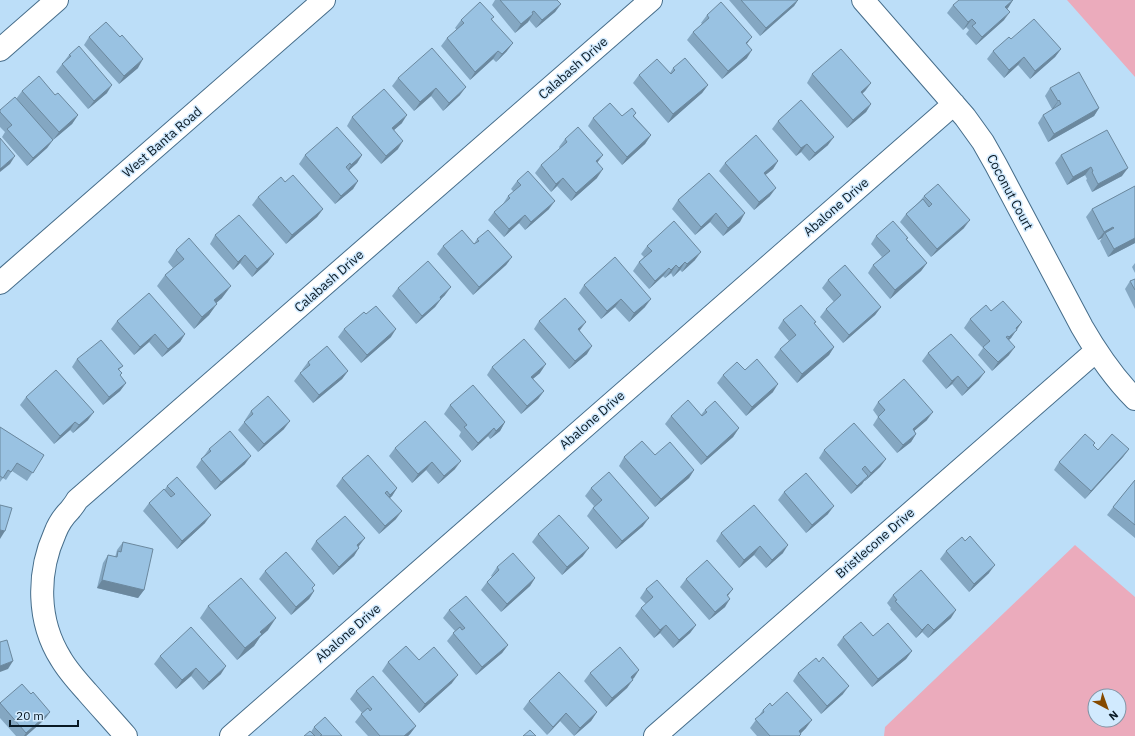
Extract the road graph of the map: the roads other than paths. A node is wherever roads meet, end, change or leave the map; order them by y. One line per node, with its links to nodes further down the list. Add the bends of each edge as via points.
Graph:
1 (57, 0): 5 (street)
2 (324, 0): 7 (street, West Banta Road)
3 (651, 0): 11 (street, Calabash Drive, via 77,500 55,533 45,561 41,594 44,614 56,651 73,676)
4 (863, 0): 6 (street, Coconut Court)
5 (0, 50)
6 (954, 104): 8 (street, Coconut Court, via 974,129 996,164); 12 (street, Abalone Drive)
7 (0, 283)
8 (1096, 350): 9 (street, Coconut Court); 10 (street, Bristlecone Drive)
9 (1135, 399)
10 (664, 733)
11 (126, 736)
12 (231, 736)

